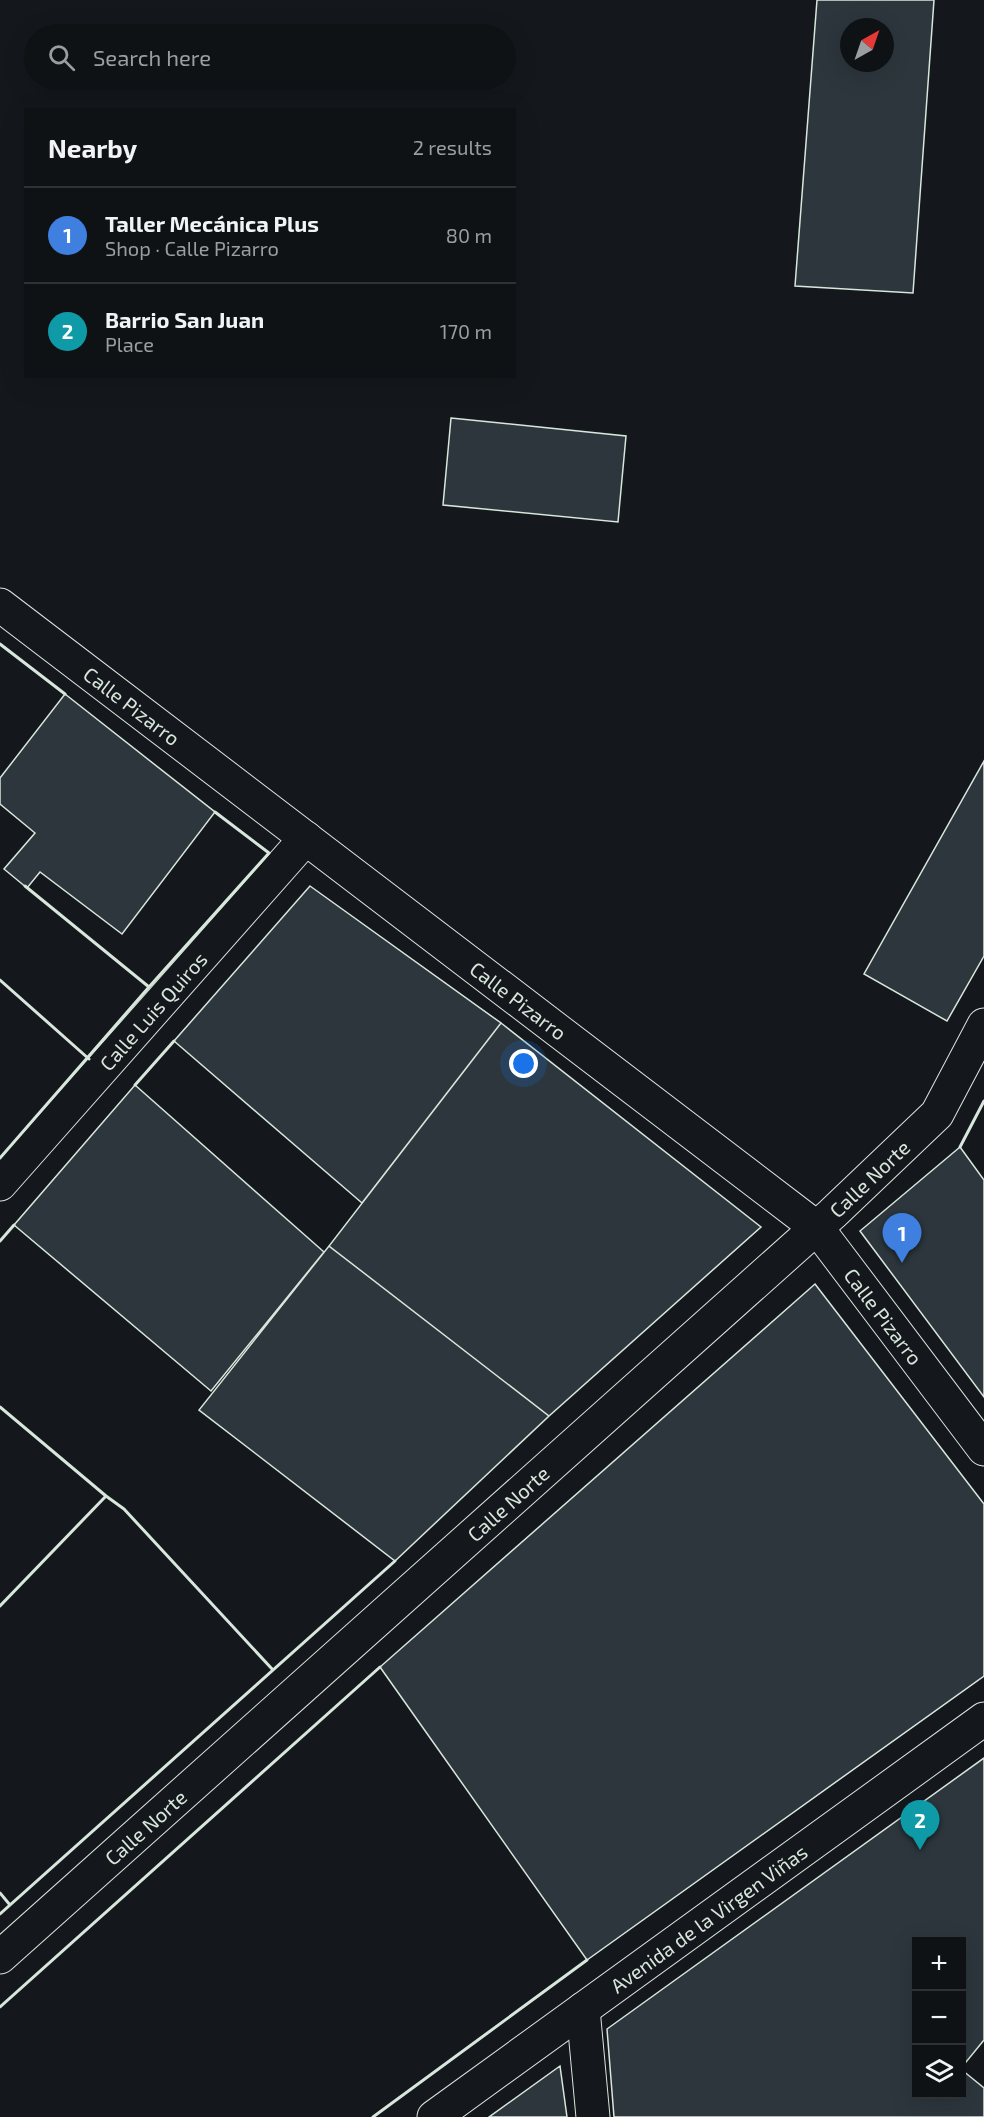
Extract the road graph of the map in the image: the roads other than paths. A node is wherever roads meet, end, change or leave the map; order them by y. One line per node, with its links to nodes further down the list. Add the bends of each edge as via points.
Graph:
1 (0, 605): 2 (street, Calle Pizarro)
2 (306, 838): 4 (street, Calle Luis Quiros); 5 (street, Calle Pizarro)
3 (984, 1025): 5 (street, Calle Norte, via 937,1114)
4 (0, 1184)
5 (817, 1228): 6 (street, Calle Pizarro); 8 (street, Calle Norte)
6 (984, 1449)
7 (984, 1719): 9 (street, Avenida de la Virgen Viñas)
8 (0, 1957)
9 (583, 2009): 10 (street, Avenida de la Virgen Viñas); 11 (street)
10 (434, 2117)
11 (593, 2117)

